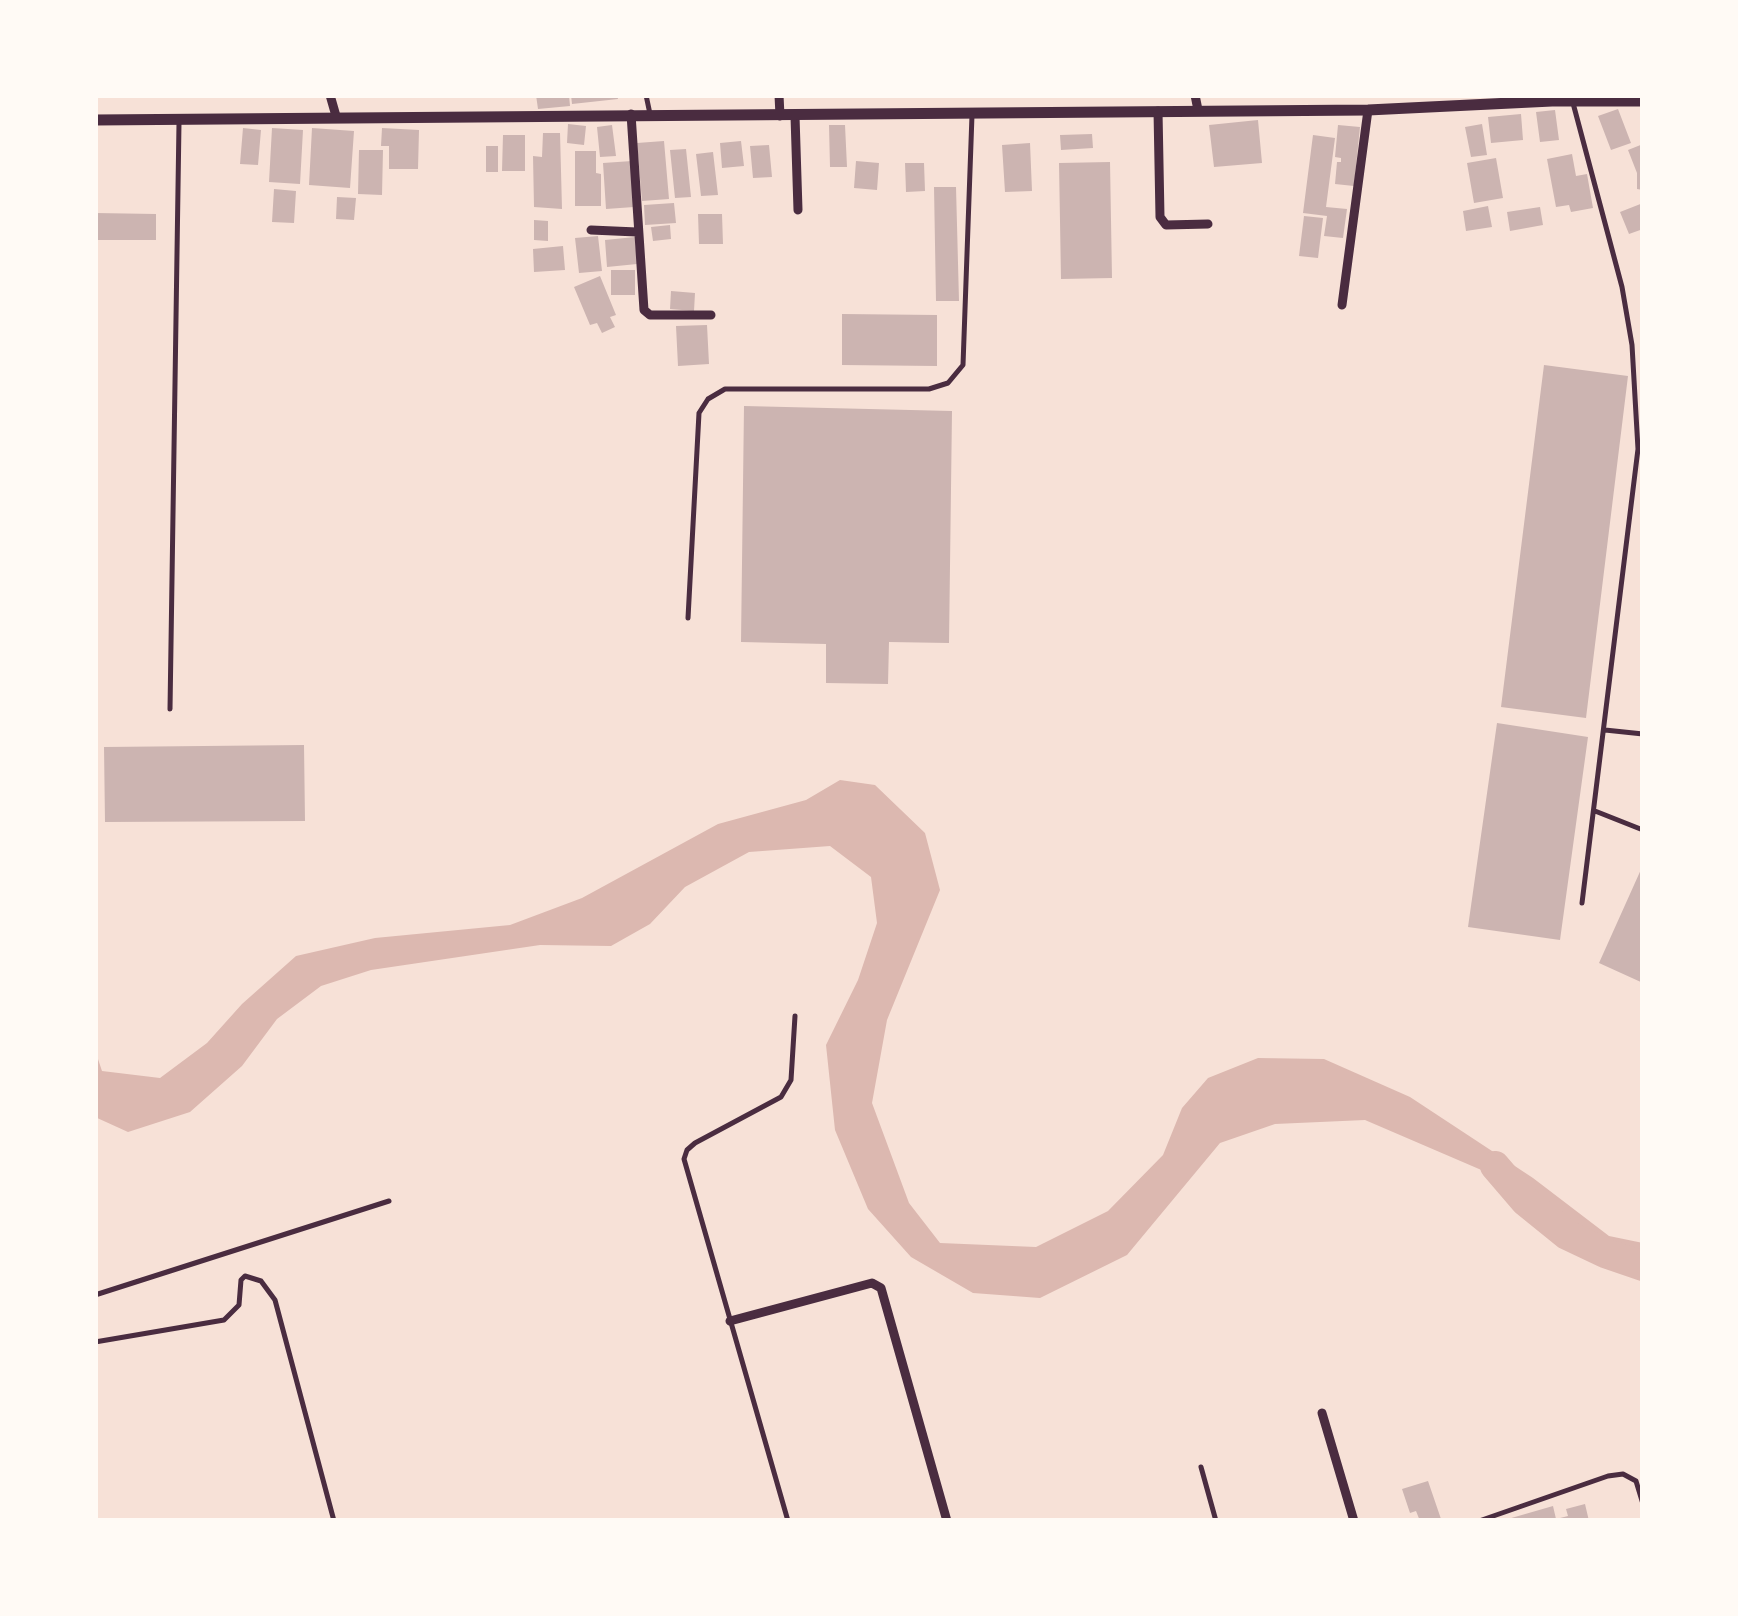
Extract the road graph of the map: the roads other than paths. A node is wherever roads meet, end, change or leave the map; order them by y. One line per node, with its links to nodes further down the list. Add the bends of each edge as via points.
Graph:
1 (330, 95): 17 (street)
2 (646, 95): 16 (lane)
3 (779, 95): 18 (street)
4 (1196, 95): 11 (street)
5 (1409, 95): 10 (street)
6 (1552, 98): 8 (street); 10 (street)
7 (1600, 98): 8 (street); 9 (street)
8 (1573, 100): 30 (lane, via 1622,287 1636,391 1638,449)
9 (1643, 101)
10 (1414, 108): 12 (street)
11 (1198, 110): 12 (street); 13 (street)
12 (1368, 110): 26 (street)
13 (1158, 111): 14 (street); 23 (street, via 1160,217 1166,224)
14 (972, 112): 19 (street); 28 (lane, via 962,365 956,376 928,388 725,389 708,400 699,413)
15 (631, 114): 16 (street); 17 (street); 25 (street)
16 (650, 114): 18 (street)
17 (336, 116): 21 (street)
18 (780, 116): 19 (street)
19 (795, 116): 22 (street)
20 (95, 120): 21 (street)
21 (179, 120): 29 (lane)
22 (798, 210)
23 (1208, 224)
24 (591, 230): 25 (street)
25 (637, 232): 27 (street, via 645,312)
26 (1342, 305)
27 (711, 316)
28 (688, 618)
29 (170, 709)
30 (1605, 730): 31 (lane); 32 (lane)
31 (1643, 734)
32 (1594, 811): 33 (lane); 34 (lane)
33 (1643, 830)
34 (1582, 903)
35 (795, 1016): 38 (lane, via 791,1080 781,1097 695,1143 684,1159)
36 (389, 1201): 37 (lane)
37 (95, 1295)
38 (730, 1320): 44 (lane); 45 (street, via 872,1283 882,1288)
39 (95, 1342): 43 (lane, via 224,1320 239,1306 241,1280 261,1281 275,1300)
40 (1322, 1413): 47 (street)
41 (1201, 1467): 46 (lane)
42 (1643, 1504): 48 (lane, via 1636,1481 1623,1474)
43 (334, 1521)
44 (788, 1521)
45 (947, 1521)
46 (1216, 1521)
47 (1354, 1521)
48 (1479, 1521)

